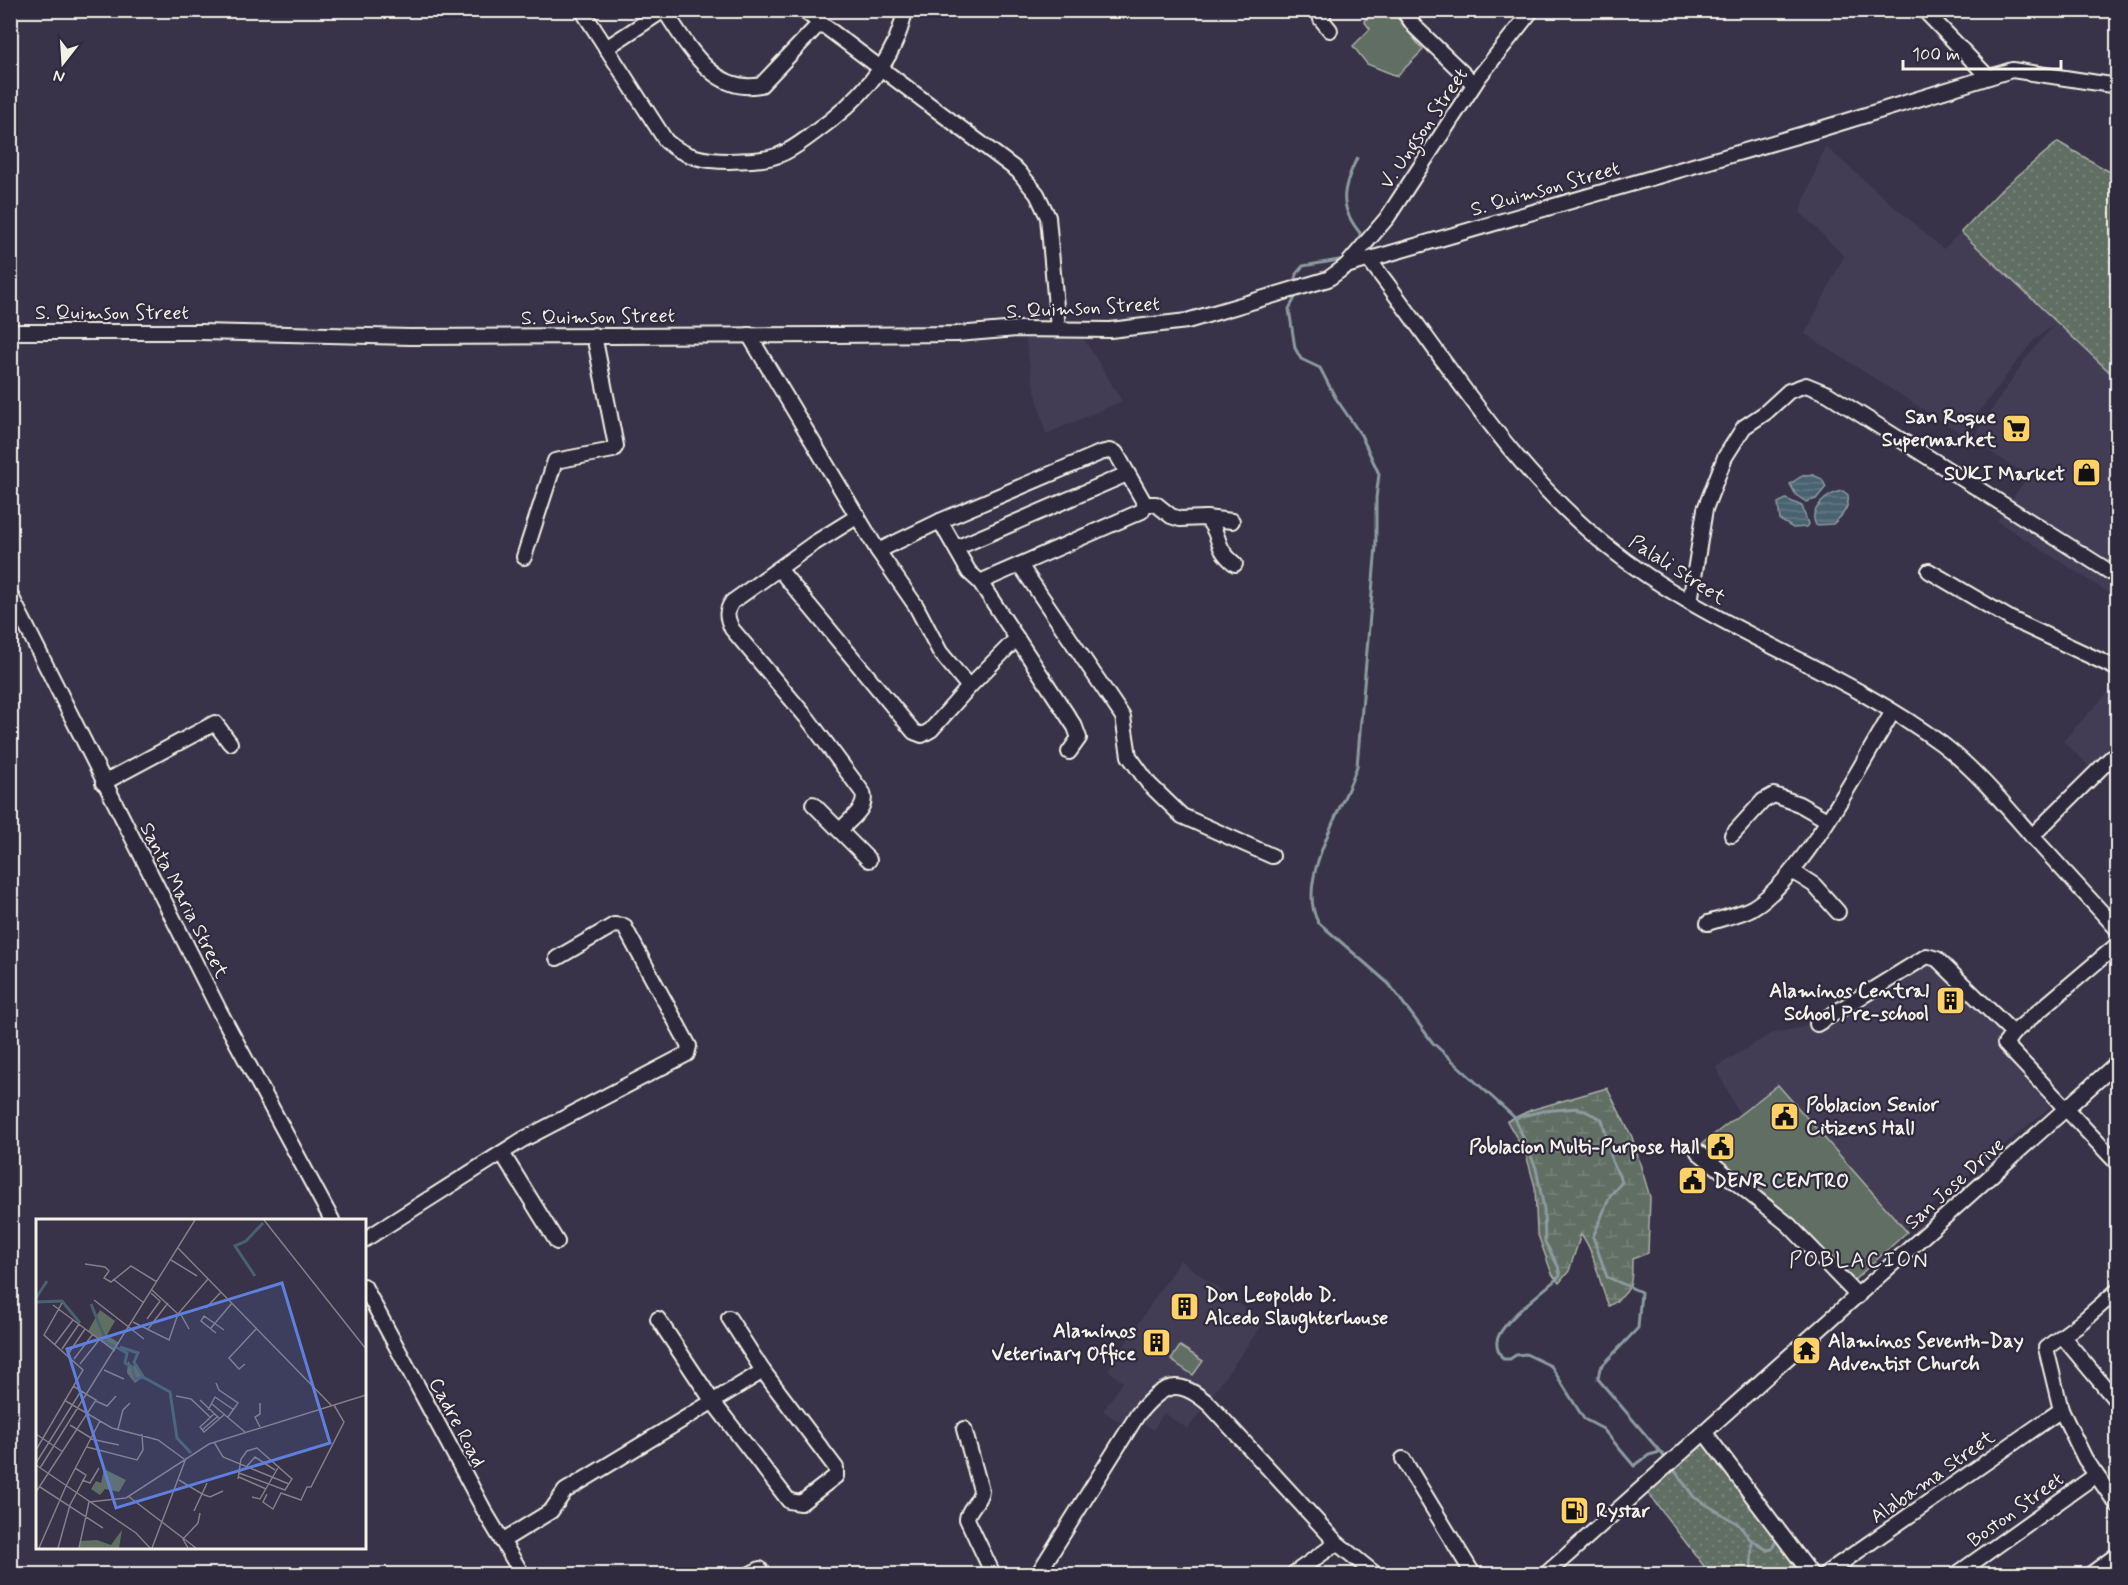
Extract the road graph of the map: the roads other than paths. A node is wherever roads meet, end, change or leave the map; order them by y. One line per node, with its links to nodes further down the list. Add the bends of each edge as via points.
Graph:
1 (582, 10): 11 (street)
2 (803, 10): 9 (street)
3 (905, 10): 12 (street)
4 (1325, 10): 10 (street, via 1321,21)
5 (1402, 10): 14 (street)
6 (1532, 10): 14 (street, V. Ungson Street)
7 (1924, 10): 13 (street)
8 (664, 11): 9 (street, via 712,74 739,86 761,85); 11 (street)
9 (819, 24): 12 (street)
10 (1330, 30)
11 (606, 48): 12 (street, via 666,141 686,155 714,161 765,160 792,149 856,100)
12 (881, 69): 18 (street, via 1018,171 1037,194 1050,228)
13 (1988, 76): 15 (street, S. Quimson Street, via 2012,70); 16 (street, S. Quimson Street)
14 (1474, 84): 17 (street, V. Ungson Street, via 1387,218)
15 (2118, 86)
16 (1370, 261): 17 (street, S. Quimson Street); 38 (street, Palali Street, via 1527,471 1608,547)
17 (1346, 267): 18 (street, S. Quimson Street, via 1328,279 1187,321 1110,330)
18 (1058, 329): 21 (street, S. Quimson Street, via 957,334)
19 (10, 332): 20 (street, S. Quimson Street)
20 (594, 335): 21 (street, S. Quimson Street); 30 (street, via 616,446 604,453 554,463)
21 (749, 335): 24 (street)
22 (1127, 474): 23 (street); 27 (street, via 1116,453 1109,451); 28 (street)
23 (1145, 504): 25 (street, via 1156,504 1180,519); 32 (street, via 1138,513)
24 (858, 516): 29 (street); 33 (street)
25 (1206, 518): 26 (street); 31 (street, via 1220,550)
26 (1232, 520)
27 (940, 521): 28 (street); 29 (street)
28 (956, 548): 36 (street, via 969,572)
29 (878, 551): 41 (street, via 916,606 940,652)
30 (524, 557)
31 (1235, 564)
32 (1020, 565): 36 (street); 52 (street, via 1123,717 1129,756 1149,784 1182,816)
33 (779, 569): 41 (street, via 914,732 922,735 931,730); 49 (street, via 732,602 727,619 863,793 862,808)
34 (1929, 571): 40 (street, via 2011,619)
35 (2118, 577): 38 (street, via 1828,394 1806,385 1789,391 1744,428 1725,457 1704,508)
36 (980, 582): 39 (street)
37 (10, 594): 46 (street, Santa Maria Street)
38 (1690, 602): 42 (street, Palali Street)
39 (1017, 638): 41 (street); 45 (street, via 1075,728 1079,738)
40 (2118, 669)
41 (969, 687)
42 (1892, 713): 48 (street); 51 (street, Palali Street, via 1950,752 1992,789)
43 (230, 743): 46 (street, via 215,723)
44 (2118, 751): 51 (street)
45 (1069, 752)
46 (103, 783): 67 (street, Santa Maria Street)
47 (813, 804): 49 (street)
48 (1827, 820): 50 (street, via 1774,795 1763,801); 54 (street)
49 (840, 831): 53 (street)
50 (1732, 835)
51 (2032, 836): 57 (street, Palali Street)
52 (1272, 856)
53 (868, 860)
54 (1792, 871): 55 (street, via 1814,885); 56 (street, via 1750,909)
55 (1838, 912)
56 (1708, 923)
57 (2118, 930)
58 (2118, 944): 61 (street)
59 (557, 958): 65 (street, via 614,925 624,926 689,1049 682,1058)
60 (1817, 1024): 61 (street, via 1927,956 1937,959)
61 (2013, 1033): 63 (street, via 2006,1040 2007,1048)
62 (2118, 1062): 63 (street, San Jose Drive)
63 (2066, 1109): 66 (street); 72 (street, San Jose Drive)
64 (1698, 1152): 72 (street, via 1789,1225)
65 (502, 1153): 68 (street); 69 (street)
66 (2118, 1164)
67 (331, 1219)
68 (366, 1239)
69 (557, 1242)
70 (366, 1290): 85 (street, Cadre Road)
71 (2118, 1290): 75 (street)
72 (1858, 1296): 81 (street, San Jose Drive)
73 (729, 1318): 76 (street)
74 (658, 1319): 78 (street)
75 (2063, 1336): 77 (street); 79 (street, via 2046,1348)
76 (762, 1371): 78 (street); 78 (street, via 837,1470 836,1476 801,1503 789,1501)
77 (2113, 1397)
78 (713, 1402): 85 (street, via 565,1491 551,1511)
79 (2061, 1410): 83 (street); 96 (street, Alabama Street)
80 (964, 1429): 89 (street, via 981,1490 967,1519)
81 (1705, 1433): 94 (street, San Jose Drive); 95 (street)
82 (1403, 1458): 93 (street)
83 (2096, 1475): 84 (street); 97 (street, Boston Street)
84 (2118, 1506)
85 (502, 1541): 88 (street, Cadre Road)
86 (1337, 1543): 90 (street, via 1210,1405 1177,1386 1152,1397 1138,1414); 91 (street); 92 (street)
87 (2118, 1554): 98 (street)
88 (522, 1575)
89 (993, 1575)
90 (1038, 1575)
91 (1293, 1575)
92 (1375, 1575)
93 (1473, 1575)
94 (1546, 1575)
95 (1811, 1575)
96 (1825, 1575)
97 (1957, 1575)
98 (2091, 1575)

